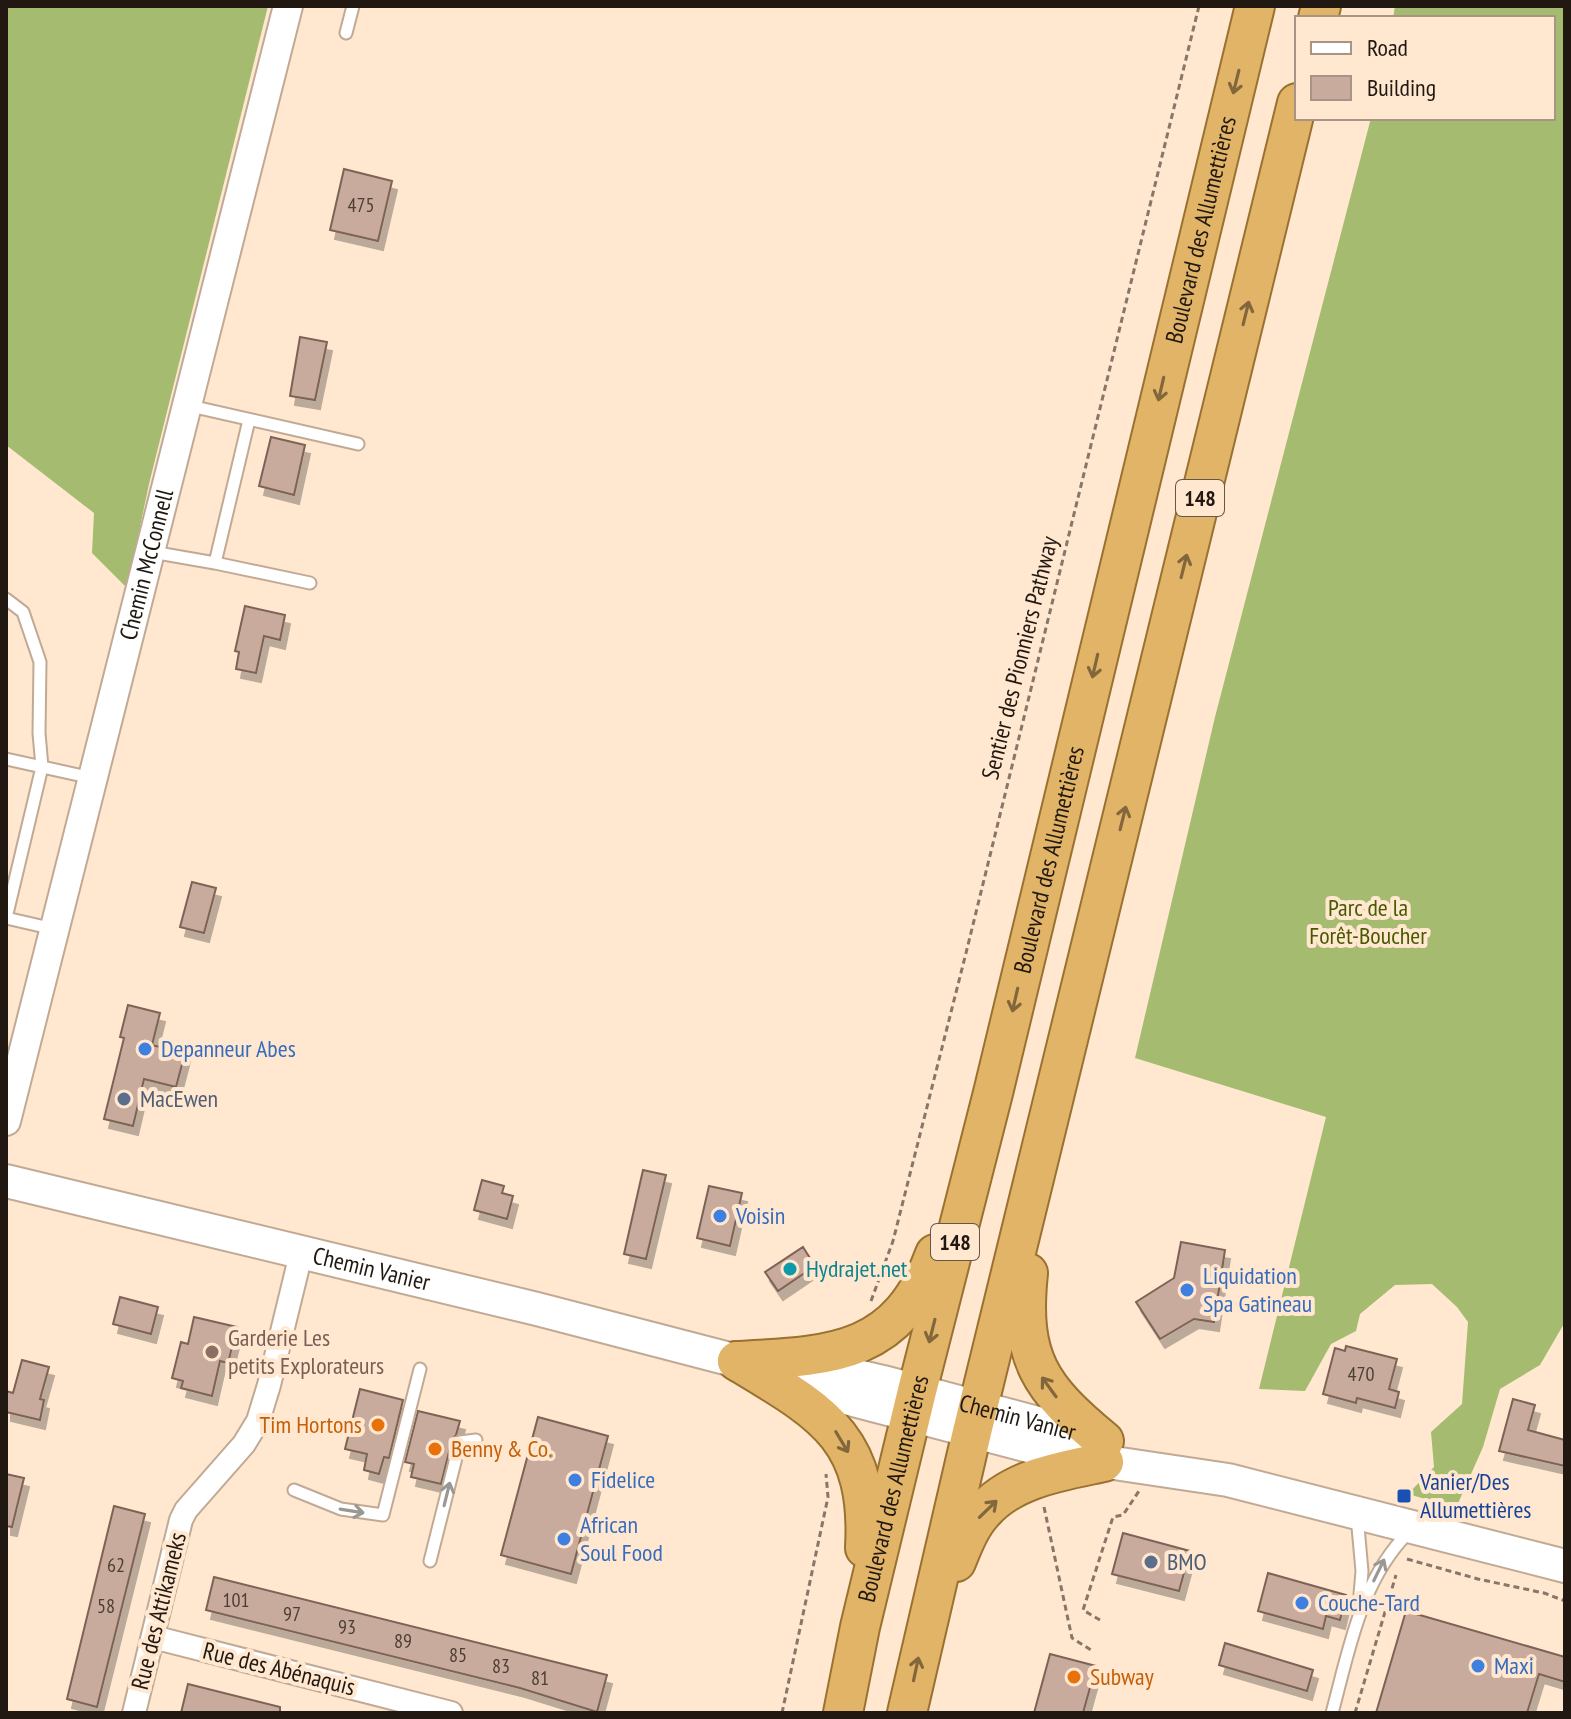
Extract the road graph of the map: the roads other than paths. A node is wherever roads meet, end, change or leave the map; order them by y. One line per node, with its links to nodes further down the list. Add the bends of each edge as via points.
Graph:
1 (288, 6): 6 (street, Chemin McConnell)
2 (353, 6): 4 (lane)
3 (1255, 6): 18 (highway, Boulevard des Allumettières / 148, one-way to 18)
4 (346, 33)
5 (1295, 111): 19 (highway, 148, one-way to 5)
6 (186, 405): 7 (lane); 9 (street, Chemin McConnell)
7 (249, 420): 8 (lane); 10 (lane)
8 (358, 444)
9 (149, 551): 10 (lane); 15 (street, Chemin McConnell)
10 (215, 563): 11 (lane)
11 (310, 583)
12 (6, 599): 14 (lane, via 23,612 40,662)
13 (6, 759): 14 (lane)
14 (42, 767): 15 (lane); 16 (lane)
15 (92, 778): 17 (street, Chemin McConnell)
16 (6, 918): 17 (lane)
17 (54, 929): 20 (street, Chemin McConnell)
18 (993, 1093): 23 (highway, via 925,1279 903,1312 879,1333 841,1350 815,1357); 25 (highway, Boulevard des Allumettières / 148, one-way to 25)
19 (1049, 1115): 26 (highway, 148); 28 (highway, one-way to 19, via 1053,1393 1031,1354 1026,1332 1027,1276)
20 (6, 1121)
21 (6, 1181): 22 (main road, Chemin Vanier)
22 (301, 1254): 23 (main road, Chemin Vanier); 37 (street, Rue des Attikameks, via 258,1421 186,1510)
23 (737, 1361): 25 (main road, Chemin Vanier, via 812,1389); 36 (highway, one-way to 36, via 809,1405 834,1430 860,1474 866,1510)
24 (420, 1369): 29 (lane, one-way to 24, via 341,1509 383,1515)
25 (914, 1404): 26 (main road, Chemin Vanier); 36 (highway, Boulevard des Allumettières / 148)
26 (975, 1419): 28 (main road, Chemin Vanier, via 1067,1456); 35 (highway, 148)
27 (476, 1440): 32 (lane, one-way to 27, via 460,1442)
28 (1104, 1451): 30 (main road, Chemin Vanier); 35 (highway, one-way to 28, via 972,1526 993,1502)
29 (294, 1490)
30 (1356, 1513): 31 (main road, Chemin Vanier); 34 (lane, via 1362,1571)
31 (1410, 1544): 33 (main road, Chemin Vanier); 34 (lane, one-way to 31, via 1389,1551)
32 (430, 1561)
33 (1565, 1566)
34 (1357, 1619): 42 (lane)
35 (926, 1626): 41 (highway, 148, one-way to 35)
36 (860, 1627): 40 (highway, Boulevard des Allumettières / 148)
37 (153, 1637): 38 (street, Rue des Attikameks); 39 (street, Rue des Abénaquis)
38 (134, 1713)
39 (451, 1713)
40 (843, 1713)
41 (907, 1713)
42 (1332, 1713)

